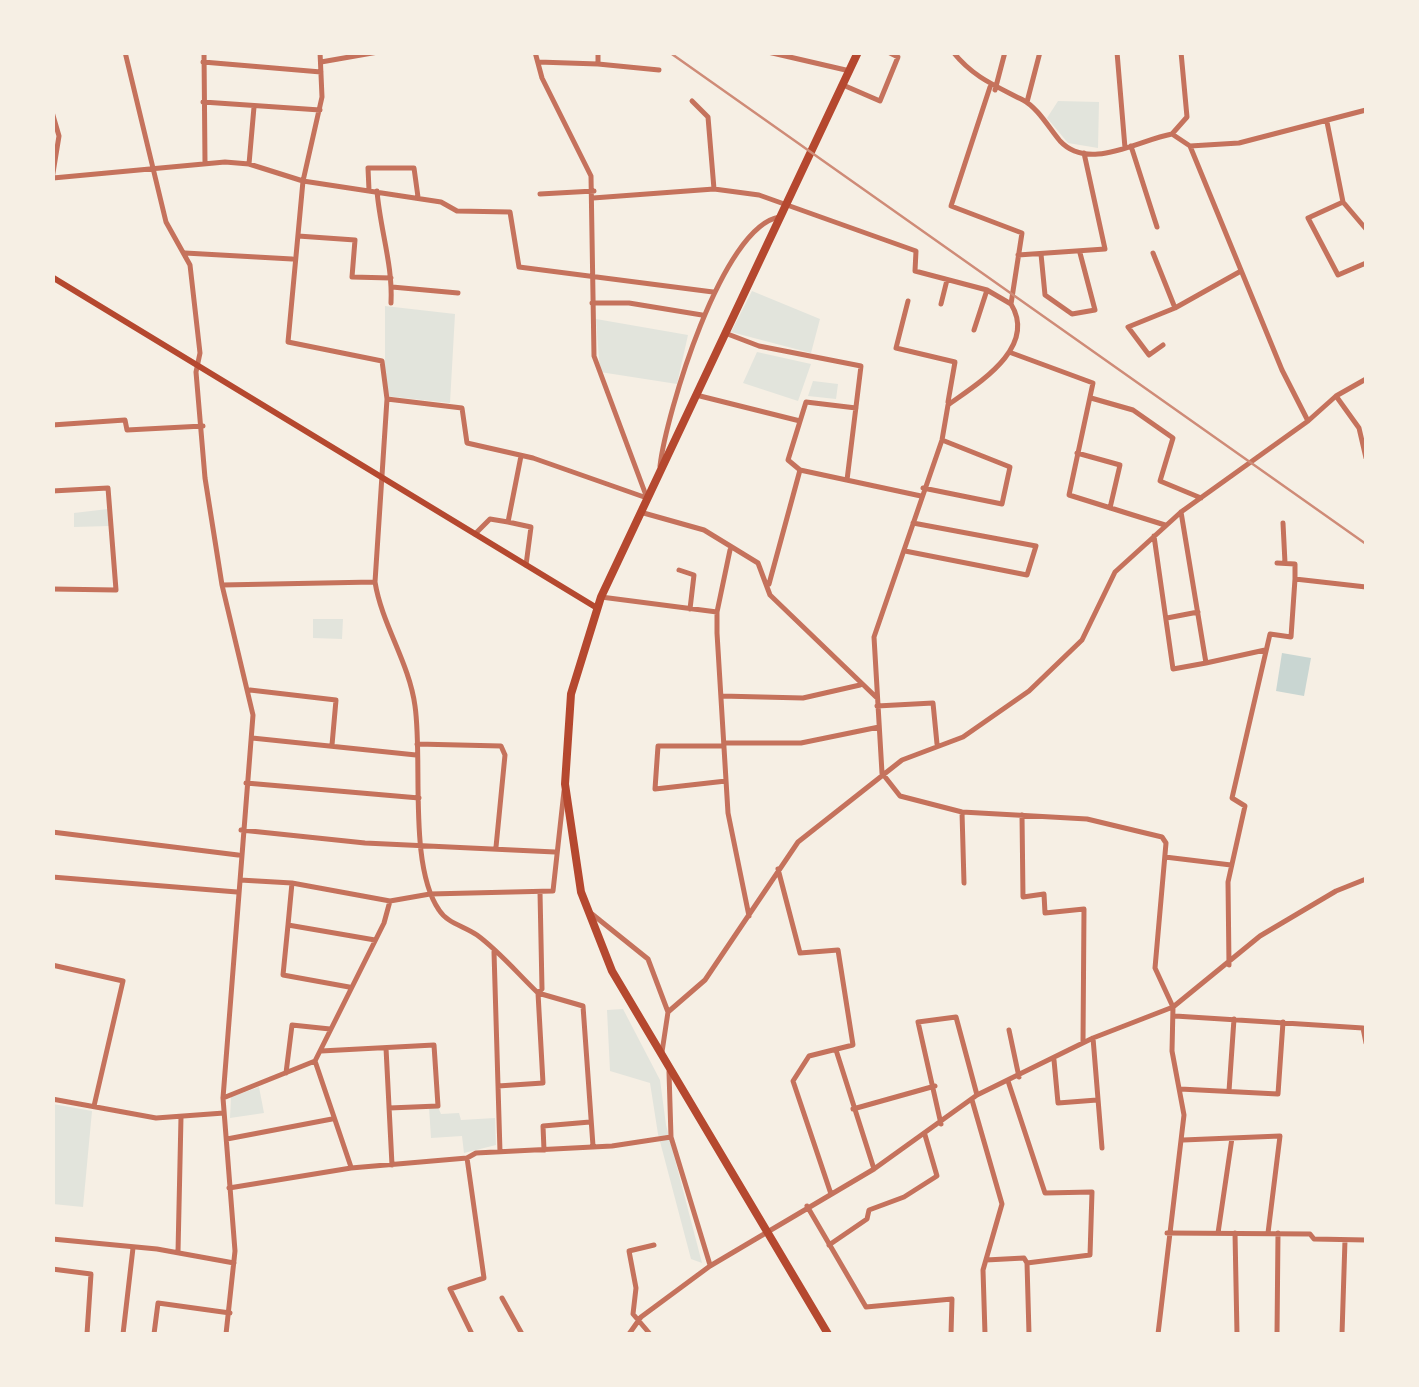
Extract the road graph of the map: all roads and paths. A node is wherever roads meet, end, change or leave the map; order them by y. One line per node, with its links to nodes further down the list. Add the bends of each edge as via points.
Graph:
1 (125, 52): 39 (street)
2 (204, 52): 15 (street)
3 (320, 52): 16 (street)
4 (378, 52): 16 (street)
5 (535, 52): 17 (street)
6 (598, 52): 18 (street)
7 (768, 52): 20 (street)
8 (858, 52): 20 (main road)
9 (888, 52): 22 (street, via 898,57 880,101)
10 (953, 52): 23 (street)
11 (1006, 52): 23 (street)
12 (1040, 52): 26 (street)
13 (1117, 52): 34 (street)
14 (1181, 52): 32 (street, via 1187,117)
15 (203, 62): 21 (street); 25 (street)
16 (321, 62): 21 (street)
17 (538, 62): 18 (street); 45 (street)
18 (598, 64): 19 (street)
19 (660, 70)
20 (850, 70): 22 (main road)
21 (321, 72): 28 (street)
22 (843, 85): 47 (main road)
23 (992, 88): 26 (street); 57 (street, via 950,206 1022,233)
24 (692, 101): 42 (street, via 708,117)
25 (203, 102): 27 (street); 36 (street)
26 (1027, 102): 35 (street, via 1065,146)
27 (254, 106): 28 (street); 37 (street)
28 (320, 110): 41 (street)
29 (1366, 110): 31 (street)
30 (53, 115): 38 (street, via 59,136)
31 (1326, 122): 33 (street); 48 (street)
32 (1172, 134): 33 (street); 34 (street)
33 (1190, 146): 60 (street)
34 (1128, 147): 35 (street); 50 (street)
35 (1084, 154): 55 (street, via 1105,249)
36 (206, 164): 37 (street); 39 (street)
37 (248, 164): 41 (street)
38 (53, 168): 40 (street)
39 (151, 168): 40 (street); 54 (street, via 166,222)
40 (53, 178)
41 (303, 182): 43 (street); 52 (street)
42 (714, 188): 45 (street); 47 (street)
43 (373, 191): 46 (street); 46 (street, via 368,168 414,168); 63 (street)
44 (540, 194): 45 (street)
45 (594, 195): 61 (street)
46 (418, 198): 61 (street, via 457,212 510,212 518,267)
47 (787, 202): 49 (main road); 64 (street, via 916,251 915,271)
48 (1343, 202): 51 (street); 59 (street, via 1308,218 1338,275)
49 (780, 217): 67 (street, via 770,218 748,242); 77 (main road)
50 (1157, 227)
51 (1366, 229)
52 (298, 236): 58 (street); 63 (street, via 355,240 352,277)
53 (1152, 252): 74 (street)
54 (185, 253): 58 (street); 80 (street)
55 (1080, 253): 56 (street); 56 (street, via 1095,310 1072,314 1045,295)
56 (1041, 254): 57 (street)
57 (1018, 255): 73 (street)
58 (292, 259): 85 (street, via 288,342 382,362)
59 (1366, 263)
60 (1241, 271): 74 (street); 89 (street)
61 (592, 276): 67 (street); 70 (street)
62 (52, 277): 80 (main road)
63 (391, 278): 65 (street)
64 (947, 280): 66 (street); 72 (street)
65 (392, 287): 68 (street); 71 (street)
66 (986, 290): 73 (street); 76 (street)
67 (713, 292): 75 (street)
68 (458, 293)
69 (908, 301): 86 (street, via 896,348 956,362)
70 (592, 303): 75 (street); 102 (street, via 594,356)
71 (392, 304)
72 (942, 304)
73 (1011, 304): 79 (street, via 1016,313)
74 (1175, 308): 78 (street, via 1128,327 1149,355)
75 (702, 315): 96 (street)
76 (974, 330)
77 (725, 333): 82 (main road); 87 (street, via 861,366)
78 (1163, 344)
79 (1010, 352): 84 (street, via 1093,383); 86 (street)
80 (197, 366): 91 (street); 98 (main road)
81 (1366, 379): 83 (street)
82 (696, 395): 88 (street); 96 (main road)
83 (1336, 396): 89 (street); 95 (street, via 1359,428)
84 (1090, 398): 93 (street); 103 (street, via 1133,410 1174,438 1160,481)
85 (386, 399): 94 (street, via 462,408 467,443); 98 (street)
86 (948, 405): 92 (street)
87 (856, 408): 88 (street, via 806,402); 99 (street)
88 (800, 421): 97 (street, via 788,460)
89 (1308, 421): 103 (street)
90 (52, 425): 91 (street, via 125,420 127,430)
91 (203, 426): 119 (street)
92 (942, 440): 101 (street); 101 (street, via 1010,467 1002,504)
93 (1078, 452): 104 (street, via 1069,495); 104 (street, via 1120,465)
94 (521, 456): 102 (street); 107 (street)
95 (1366, 458)
96 (659, 469): 102 (main road)
97 (800, 470): 99 (street); 120 (street)
98 (383, 480): 111 (main road); 118 (street)
99 (847, 480): 101 (street)
100 (52, 491): 122 (street, via 108,488 116,590)
101 (922, 492): 108 (street)
102 (647, 498): 105 (main road)
103 (1201, 498): 106 (street)
104 (1110, 508): 110 (street)
105 (640, 512): 113 (street, via 704,530); 123 (main road)
106 (1181, 512): 110 (street); 127 (street)
107 (508, 522): 111 (street, via 490,519); 115 (street, via 531,527)
108 (913, 523): 114 (street); 114 (street, via 1036,546 1027,576)
109 (1282, 523): 117 (street, via 1281,563 1295,564)
110 (1165, 525): 112 (street)
111 (474, 534): 115 (main road)
112 (1154, 536): 128 (street); 140 (street, via 1108,580 1086,634 1066,658 987,722)
113 (730, 550): 120 (street, via 758,564); 126 (street)
114 (905, 552): 134 (street, via 874,638)
115 (526, 565): 124 (main road)
116 (679, 570): 125 (street, via 694,574)
117 (1295, 579): 121 (street); 129 (street, via 1291,636 1270,634)
118 (375, 582): 119 (street); 138 (street, via 415,702)
119 (222, 585): 132 (street)
120 (768, 587): 131 (street)
121 (1366, 587)
122 (52, 589)
123 (601, 597): 124 (main road); 125 (street)
124 (597, 608): 146 (main road, via 572,694)
125 (690, 610): 126 (street)
126 (717, 612): 133 (street)
127 (1198, 612): 128 (street); 130 (street)
128 (1166, 618): 130 (street, via 1174,670)
129 (1265, 650): 130 (street); 157 (street, via 1232,798 1245,806)
130 (1206, 663)
131 (860, 685): 133 (street, via 803,698); 134 (street)
132 (250, 690): 137 (street); 141 (street, via 336,700)
133 (721, 696): 139 (street)
134 (876, 698): 135 (street)
135 (877, 706): 136 (street); 140 (street, via 933,703)
136 (879, 727): 139 (street, via 801,743); 143 (street)
137 (252, 738): 141 (street); 145 (street)
138 (416, 744): 142 (street); 153 (street, via 501,746)
139 (724, 744): 144 (street); 144 (street, via 658,746 655,790)
140 (937, 744): 143 (street)
141 (332, 746): 142 (street)
142 (416, 755): 147 (street)
143 (882, 773): 148 (street, via 900,796); 158 (street, via 798,842)
144 (726, 781): 169 (street)
145 (246, 783): 147 (street); 150 (street)
146 (565, 784): 154 (street); 168 (main road, via 570,844)
147 (419, 798): 152 (street)
148 (962, 812): 149 (street); 163 (street)
149 (1022, 816): 156 (street, via 1087,819 1162,838); 186 (street, via 1023,896 1044,894 1045,913 1084,909)
150 (241, 830): 152 (street); 155 (street)
151 (52, 832): 155 (street)
152 (422, 846): 153 (street); 166 (street)
153 (496, 848): 154 (street)
154 (556, 852): 165 (street, via 553,891)
155 (240, 855): 161 (street)
156 (1165, 857): 157 (street); 177 (street, via 1156,968)
157 (1232, 865): 174 (street)
158 (778, 869): 169 (street); 189 (street, via 800,953 838,950 853,1045)
159 (52, 877): 164 (street)
160 (1366, 879): 174 (street, via 1260,936)
161 (240, 880): 162 (street); 164 (street)
162 (292, 883): 167 (street); 170 (street)
163 (964, 883)
164 (238, 892): 203 (street)
165 (540, 892): 166 (street); 176 (street)
166 (430, 894): 167 (street); 172 (street, via 444,917)
167 (390, 901): 171 (street)
168 (586, 909): 178 (street, via 648,959); 191 (main road, via 612,971)
169 (749, 919): 178 (street, via 705,980)
170 (288, 925): 171 (street); 175 (street, via 283,975)
171 (375, 940): 175 (street)
172 (494, 952): 176 (street); 198 (street)
173 (52, 964): 206 (street, via 123,980)
174 (1229, 965): 177 (street)
175 (349, 987): 183 (street)
176 (538, 993): 198 (street, via 543,1083); 212 (street, via 583,1006)
177 (1174, 1008): 179 (street); 185 (street)
178 (668, 1012): 191 (street)
179 (1175, 1016): 180 (street); 200 (street, via 1172,1052)
180 (1234, 1020): 181 (street); 201 (street)
181 (1283, 1022): 182 (street); 201 (street, via 1278,1094)
182 (1365, 1026): 187 (street)
183 (330, 1029): 190 (street); 195 (street, via 292,1025)
184 (1009, 1030): 196 (street)
185 (1093, 1038): 186 (street); 205 (street)
186 (1082, 1043): 192 (street)
187 (1366, 1043)
188 (386, 1047): 190 (street); 207 (street); 207 (street, via 434,1045 438,1106)
189 (836, 1050): 208 (street); 228 (street, via 809,1056 793,1081)
190 (321, 1051): 193 (street)
191 (660, 1054): 194 (main road)
192 (1054, 1060): 196 (street); 205 (street, via 1058,1103)
193 (315, 1062): 195 (street); 211 (street)
194 (669, 1069): 215 (street); 230 (main road)
195 (286, 1073): 203 (street)
196 (1019, 1077): 197 (street)
197 (1008, 1081): 204 (street); 245 (street, via 1045,1194 1092,1192 1090,1256)
198 (498, 1086): 222 (street)
199 (935, 1086): 204 (street, via 918,1022 956,1016); 208 (street); 213 (street)
200 (1180, 1089): 201 (street); 218 (street)
201 (1229, 1092)
202 (52, 1098): 206 (street)
203 (223, 1098): 209 (street)
204 (975, 1098): 213 (street); 243 (street, via 1002,1204)
205 (1097, 1100): 220 (street)
206 (94, 1106): 210 (street)
207 (389, 1108): 224 (street)
208 (853, 1109): 226 (street)
209 (224, 1113): 210 (street); 217 (street)
210 (182, 1118): 242 (street)
211 (332, 1119): 217 (street); 225 (street)
212 (591, 1122): 219 (street); 221 (street, via 542,1126)
213 (942, 1124): 214 (street)
214 (924, 1135): 226 (street); 239 (street, via 937,1176 869,1210 867,1219)
215 (671, 1137): 219 (street); 246 (street)
216 (1232, 1138): 218 (street); 231 (street); 233 (street, via 1280,1136)
217 (226, 1139): 227 (street)
218 (1183, 1140): 235 (street)
219 (593, 1146): 221 (street)
220 (1102, 1148)
221 (544, 1150): 222 (street)
222 (500, 1152): 223 (street)
223 (467, 1158): 224 (street); 255 (street, via 484,1278 450,1290)
224 (392, 1164): 225 (street)
225 (351, 1168): 227 (street)
226 (874, 1170): 228 (street)
227 (229, 1188): 244 (street)
228 (831, 1194): 229 (street)
229 (807, 1206): 230 (street); 239 (street)
230 (767, 1229): 246 (street); 259 (main road)
231 (1218, 1233): 232 (street); 235 (street)
232 (1235, 1233): 233 (street); 264 (street)
233 (1268, 1233): 234 (street)
234 (1278, 1233): 237 (street); 265 (street)
235 (1167, 1234): 263 (street)
236 (52, 1240): 241 (street)
237 (1345, 1240): 238 (street); 266 (street)
238 (1366, 1240)
239 (829, 1245): 260 (street, via 866,1308 952,1299)
240 (654, 1246): 250 (street, via 629,1251)
241 (132, 1248): 242 (street); 252 (street)
242 (178, 1252): 244 (street)
243 (986, 1260): 245 (street); 261 (street)
244 (234, 1263): 249 (street)
245 (1027, 1263): 262 (street)
246 (710, 1266): 250 (street)
247 (52, 1269): 251 (street, via 91,1274)
248 (502, 1298): 256 (street)
249 (230, 1313): 253 (street, via 158,1302); 254 (street)
250 (637, 1322): 257 (street); 258 (street)
251 (87, 1334)
252 (123, 1334)
253 (154, 1334)
254 (226, 1334)
255 (472, 1334)
256 (522, 1334)
257 (630, 1334)
258 (650, 1334)
259 (828, 1334)
260 (951, 1334)
261 (985, 1334)
262 (1029, 1334)
263 (1158, 1334)
264 (1238, 1334)
265 (1278, 1334)
266 (1342, 1334)

